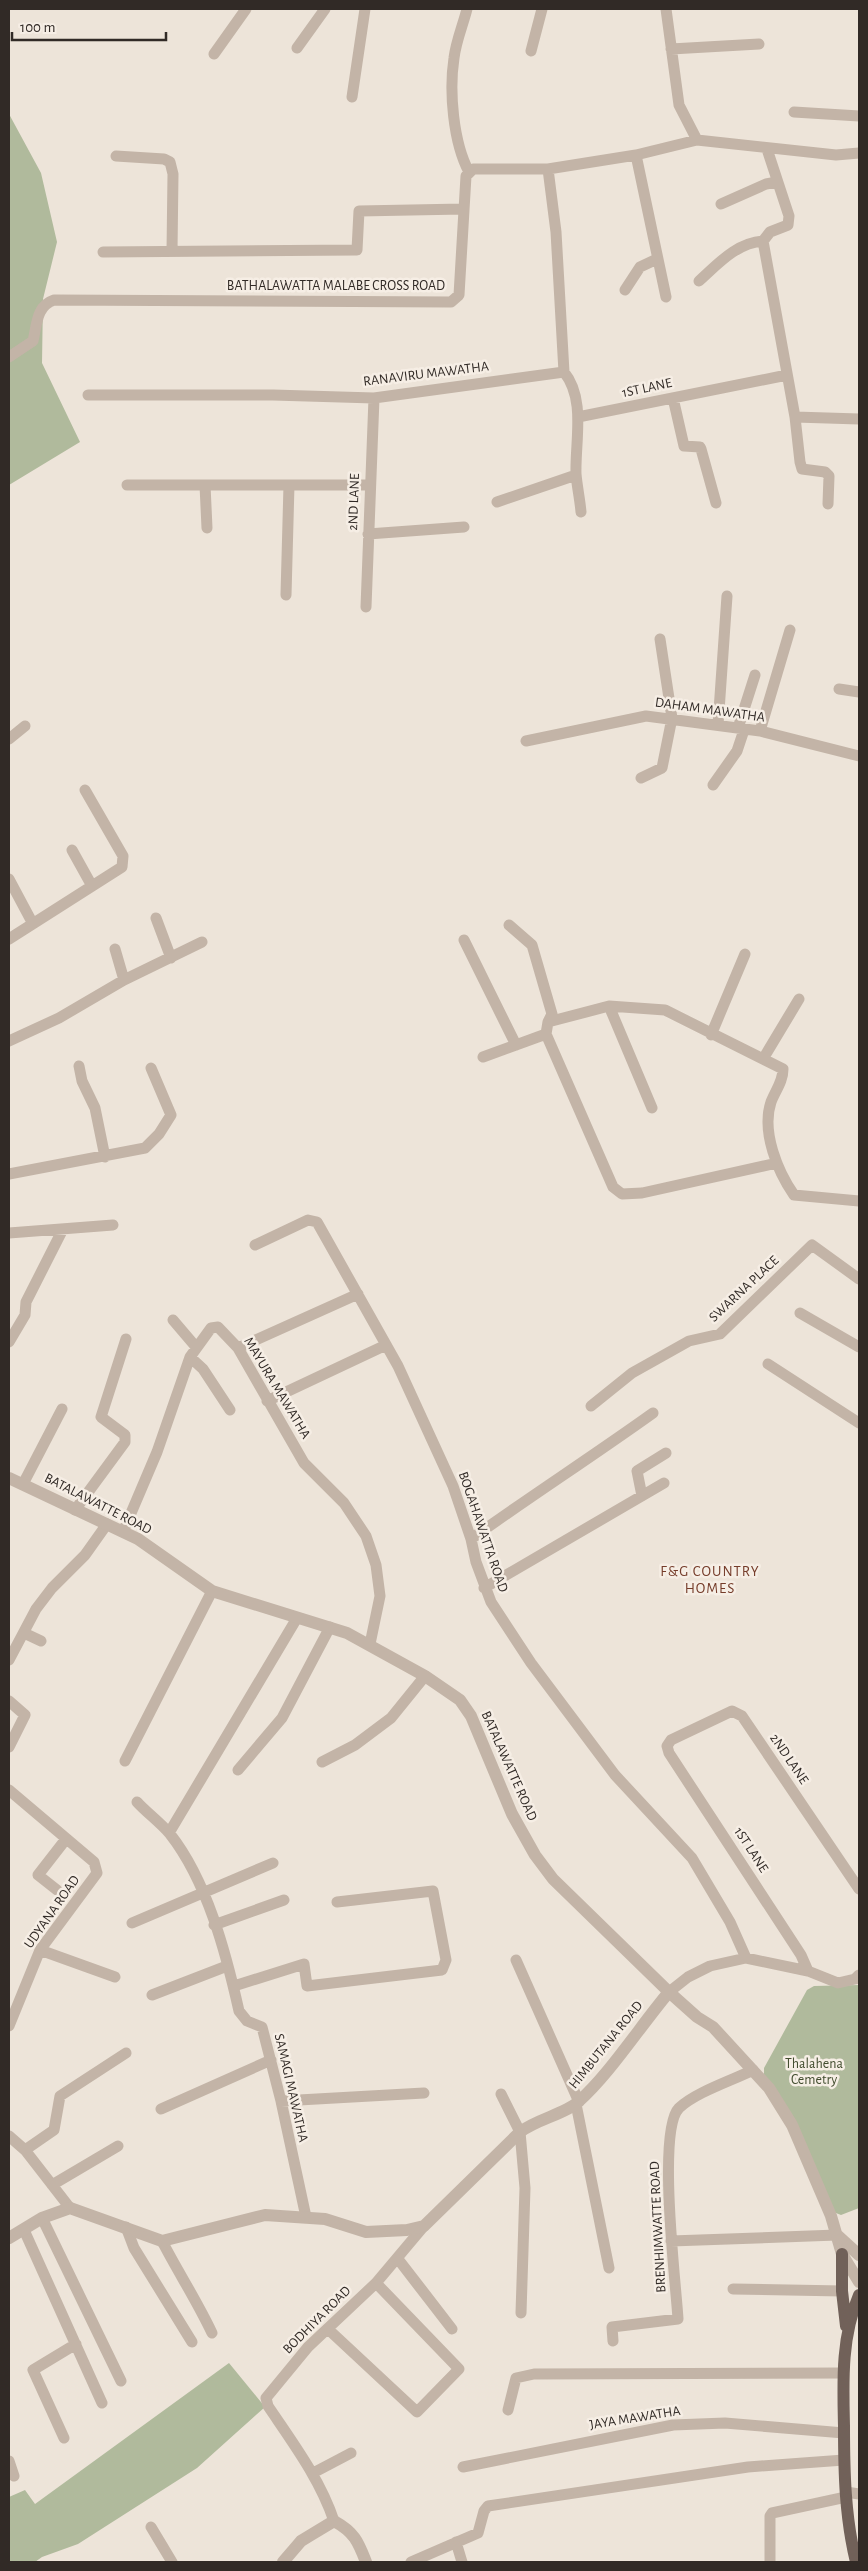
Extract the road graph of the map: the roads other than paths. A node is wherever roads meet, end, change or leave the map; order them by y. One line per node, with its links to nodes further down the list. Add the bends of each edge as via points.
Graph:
1 (246, 9): 11 (street)
2 (325, 9): 8 (street)
3 (366, 9): 12 (street)
4 (467, 9): 21 (street, via 454,56 452,81 456,140)
5 (542, 9): 10 (street)
6 (666, 9): 9 (street)
7 (759, 44): 9 (street)
8 (297, 48)
9 (671, 49): 15 (street, via 679,105)
10 (531, 51)
11 (214, 54)
12 (352, 97)
13 (794, 112): 14 (street)
14 (859, 116)
15 (697, 140): 16 (street); 18 (street)
16 (767, 148): 17 (street); 22 (street)
17 (859, 154)
18 (636, 155): 20 (street); 28 (street)
19 (116, 156): 26 (street, via 170,162 173,174)
20 (548, 169): 21 (street, via 473,169); 33 (street, via 560,271)
21 (469, 172): 24 (street, BATHALAWATTA MALABE CROSS ROAD)
22 (776, 182): 23 (street); 25 (street, via 790,220 770,232)
23 (721, 204)
24 (464, 208): 26 (street, via 359,211 357,250); 32 (street, BATHALAWATTA MALABE CROSS ROAD, via 459,295 451,302 54,300 46,302 40,309 33,341)
25 (763, 241): 29 (street, via 749,242 726,256); 34 (street)
26 (172, 251): 27 (street)
27 (103, 252)
28 (657, 259): 30 (street, via 640,266); 31 (street)
29 (699, 281)
30 (625, 290)
31 (666, 297)
32 (9, 357)
33 (564, 372): 36 (street, RANAVIRU MAWATHA); 38 (street, via 572,382)
34 (788, 375): 37 (street, 1ST LANE); 39 (street)
35 (88, 395): 36 (street, RANAVIRU MAWATHA)
36 (374, 398): 42 (street, 2ND LANE)
37 (673, 398): 38 (street, 1ST LANE); 47 (street, via 684,446 702,449)
38 (578, 417): 41 (street)
39 (795, 417): 40 (street); 48 (street, via 802,469 825,472 829,476)
40 (859, 420)
41 (576, 475): 46 (street); 49 (street)
42 (369, 484): 44 (street); 52 (street, 2ND LANE)
43 (205, 485): 44 (street); 45 (street); 50 (street)
44 (289, 485): 53 (street)
45 (127, 486)
46 (497, 502)
47 (716, 503)
48 (828, 504)
49 (582, 512)
50 (206, 528)
51 (464, 528): 52 (street)
52 (368, 534): 55 (street, 2ND LANE)
53 (286, 595)
54 (727, 596): 62 (street)
55 (366, 607)
56 (790, 630): 65 (street)
57 (660, 639): 61 (street)
58 (755, 675): 64 (street)
59 (840, 689): 60 (street)
60 (859, 692)
61 (672, 718): 62 (street, DAHAM MAWATHA); 67 (street, DAHAM MAWATHA, via 646,716); 69 (street, via 662,768)
62 (718, 725): 64 (street, DAHAM MAWATHA)
63 (25, 726): 66 (street)
64 (741, 729): 65 (street, DAHAM MAWATHA); 70 (street, via 736,751)
65 (760, 731): 68 (street, DAHAM MAWATHA)
66 (9, 739)
67 (526, 741)
68 (859, 756)
69 (641, 778)
70 (713, 785)
71 (85, 790): 74 (street, via 123,856 122,867)
72 (72, 850): 74 (street)
73 (9, 879): 76 (street)
74 (92, 886): 76 (street)
75 (156, 918): 83 (street)
76 (33, 924): 78 (street)
77 (509, 925): 87 (street, via 532,945 552,1014)
78 (9, 939)
79 (464, 940): 90 (street)
80 (202, 942): 83 (street)
81 (115, 949): 84 (street)
82 (745, 954): 88 (street)
83 (171, 958): 84 (street)
84 (124, 980): 89 (street, via 59,1018)
85 (798, 999): 92 (street)
86 (609, 1006): 87 (street); 88 (street, via 665,1010); 95 (street)
87 (547, 1028): 90 (street); 97 (street, via 613,1186 622,1194 642,1193)
88 (711, 1035): 92 (street)
89 (9, 1040)
90 (516, 1045): 91 (street)
91 (483, 1057)
92 (764, 1059): 97 (street, via 783,1069 783,1077 770,1104 769,1128)
93 (79, 1066): 96 (street, via 82,1081 95,1108)
94 (151, 1068): 96 (street, via 170,1115 159,1134 145,1148)
95 (652, 1108)
96 (105, 1157): 98 (street)
97 (776, 1162): 99 (street, via 794,1195)
98 (9, 1174)
99 (859, 1200)
100 (113, 1225): 101 (street)
101 (62, 1231): 102 (street, via 46,1229); 109 (street)
102 (9, 1233)
103 (255, 1245): 105 (street, BOGAHAWATTA ROAD, via 313,1219)
104 (859, 1280): 116 (street, SWARNA PLACE, via 812,1245 720,1334 689,1341 632,1373)
105 (358, 1294): 110 (street, BOGAHAWATTA ROAD); 112 (street)
106 (800, 1313): 111 (street)
107 (173, 1320): 113 (street)
108 (126, 1340): 126 (street, via 101,1417 125,1435 125,1442)
109 (9, 1342)
110 (386, 1345): 115 (street); 129 (street, BOGAHAWATTA ROAD, via 453,1486)
111 (859, 1347)
112 (238, 1348): 113 (street, MAYURA MAWATHA, via 214,1326); 115 (street, MAYURA MAWATHA)
113 (193, 1352): 118 (street); 128 (street, MAYURA MAWATHA, via 157,1452)
114 (768, 1364): 120 (street)
115 (267, 1401): 136 (street, MAYURA MAWATHA, via 304,1463 344,1503 366,1536 376,1565 380,1596)
116 (591, 1406)
117 (62, 1409): 124 (street)
118 (230, 1410)
119 (653, 1413): 129 (street)
120 (859, 1423)
121 (666, 1453): 125 (street, via 637,1471)
122 (9, 1478): 124 (street, BATALAWATTE ROAD)
123 (664, 1483): 125 (street)
124 (23, 1484): 126 (street, BATALAWATTE ROAD)
125 (642, 1496): 130 (street)
126 (75, 1510): 127 (street, BATALAWATTE ROAD)
127 (107, 1524): 128 (street, BATALAWATTE ROAD); 134 (street, via 36,1609)
128 (123, 1532): 131 (street, BATALAWATTE ROAD)
129 (471, 1539): 130 (street, BOGAHAWATTA ROAD)
130 (484, 1588): 158 (street, BOGAHAWATTA ROAD, via 515,1641 616,1775 692,1858 730,1922)
131 (212, 1591): 132 (street, BATALAWATTE ROAD); 142 (street)
132 (297, 1618): 133 (street, BATALAWATTE ROAD); 147 (street)
133 (330, 1627): 136 (street, BATALAWATTE ROAD); 144 (street, via 282,1718)
134 (24, 1634): 135 (street); 137 (street)
135 (41, 1641)
136 (370, 1644): 138 (street, BATALAWATTE ROAD)
137 (9, 1660)
138 (425, 1676): 143 (street, via 391,1718 355,1745); 165 (street, BATALAWATTE ROAD, via 460,1700 512,1814 553,1879)
139 (9, 1701): 141 (street, via 25,1716)
140 (668, 1746): 151 (street, 2ND LANE, via 671,1740 732,1711 742,1716); 161 (street, 1ST LANE, via 669,1753 801,1955)
141 (9, 1747)
142 (125, 1761)
143 (322, 1762)
144 (238, 1770)
145 (9, 1790): 148 (street, UDYANA ROAD)
146 (137, 1802): 147 (street, SAMAGI MAWATHA)
147 (169, 1834): 152 (street, SAMAGI MAWATHA)
148 (66, 1839): 150 (street, via 38,1875); 157 (street, UDYANA ROAD, via 94,1862 97,1873)
149 (273, 1862): 152 (street)
150 (57, 1890)
151 (859, 1890)
152 (203, 1892): 155 (street); 156 (street, SAMAGI MAWATHA)
153 (284, 1900): 156 (street)
154 (337, 1902): 164 (street, via 433,1891 446,1960 442,1970 307,1986 304,1964)
155 (132, 1923)
156 (214, 1925): 160 (street, SAMAGI MAWATHA)
157 (40, 1950): 163 (street); 167 (street, UDYANA ROAD)
158 (746, 1958): 161 (street); 165 (street, via 710,1966)
159 (516, 1960): 174 (street)
160 (227, 1966): 164 (street, SAMAGI MAWATHA); 166 (street)
161 (808, 1971): 162 (street, via 838,1983)
162 (859, 1976)
163 (115, 1977)
164 (234, 1986): 169 (street, SAMAGI MAWATHA, via 239,2011 247,2021 262,2027)
165 (669, 1992): 170 (street, BATALAWATTE ROAD, via 713,2028); 174 (street, HIMBUTANA ROAD)
166 (152, 1995)
167 (9, 2026)
168 (126, 2053): 179 (street, via 60,2096 54,2130)
169 (271, 2060): 173 (street, SAMAGI MAWATHA); 175 (street)
170 (753, 2070): 187 (street, BATALAWATTE ROAD, via 792,2124); 190 (street, BRENHIMWATTE ROAD, via 695,2097 678,2110 670,2129)
171 (424, 2093): 173 (street)
172 (501, 2094): 176 (street)
173 (281, 2101): 182 (street, SAMAGI MAWATHA)
174 (577, 2103): 176 (street, HIMBUTANA ROAD, via 533,2122); 194 (street)
175 (161, 2108)
176 (520, 2132): 184 (street, HIMBUTANA ROAD); 200 (street, via 525,2188)
177 (9, 2136): 179 (street)
178 (118, 2146): 180 (street)
179 (25, 2150): 180 (street)
180 (52, 2185): 181 (street)
181 (70, 2208): 183 (street); 185 (street)
182 (306, 2217): 184 (street, via 326,2219 366,2232); 189 (street, via 257,2216)
183 (42, 2218): 186 (street); 209 (street)
184 (424, 2226): 193 (street, BODHIYA ROAD)
185 (126, 2227): 189 (street); 206 (street, via 134,2248)
186 (24, 2230): 188 (street); 207 (street)
187 (837, 2235): 190 (street); 191 (street, BATALAWATTE ROAD); 192 (street)
188 (9, 2238)
189 (162, 2241): 203 (street)
190 (671, 2241): 205 (street, BRENHIMWATTE ROAD, via 678,2319 612,2327)
191 (842, 2254): 195 (street, BATALAWATTE ROAD); 198 (main road)
192 (859, 2255)
193 (398, 2259): 196 (street, BODHIYA ROAD); 201 (street)
194 (609, 2268)
195 (859, 2282)
196 (376, 2283): 202 (street, BODHIYA ROAD); 202 (street, via 459,2369 417,2412)
197 (733, 2289): 198 (street)
198 (842, 2291): 204 (main road)
199 (859, 2295): 204 (main road)
200 (521, 2313)
201 (452, 2329)
202 (329, 2330): 218 (street, BODHIYA ROAD, via 308,2347 266,2398 268,2406)
203 (212, 2333)
204 (853, 2333): 208 (main road)
205 (613, 2341)
206 (192, 2342)
207 (76, 2344): 210 (street); 213 (street, via 32,2370)
208 (843, 2373): 211 (street, via 534,2374 516,2378); 212 (main road)
209 (121, 2381)
210 (102, 2403)
211 (508, 2410)
212 (844, 2433): 215 (main road); 217 (street, JAYA MAWATHA, via 725,2423 673,2425)
213 (64, 2438)
214 (351, 2453): 218 (street)
215 (844, 2460): 220 (main road); 224 (street, via 748,2467 488,2506 478,2533)
216 (9, 2461): 219 (street)
217 (463, 2467)
218 (313, 2472): 222 (street, BODHIYA ROAD)
219 (14, 2476)
220 (846, 2494): 221 (street); 225 (main road); 231 (street, via 772,2513)
221 (859, 2494)
222 (334, 2521): 227 (street, via 300,2541); 228 (street, via 350,2530)
223 (151, 2527): 226 (street)
224 (456, 2542): 229 (street); 230 (street)
225 (855, 2542): 232 (main road)
226 (172, 2562)
227 (283, 2562)
228 (366, 2562)
229 (411, 2562)
230 (462, 2562)
231 (770, 2562)
232 (856, 2562)

